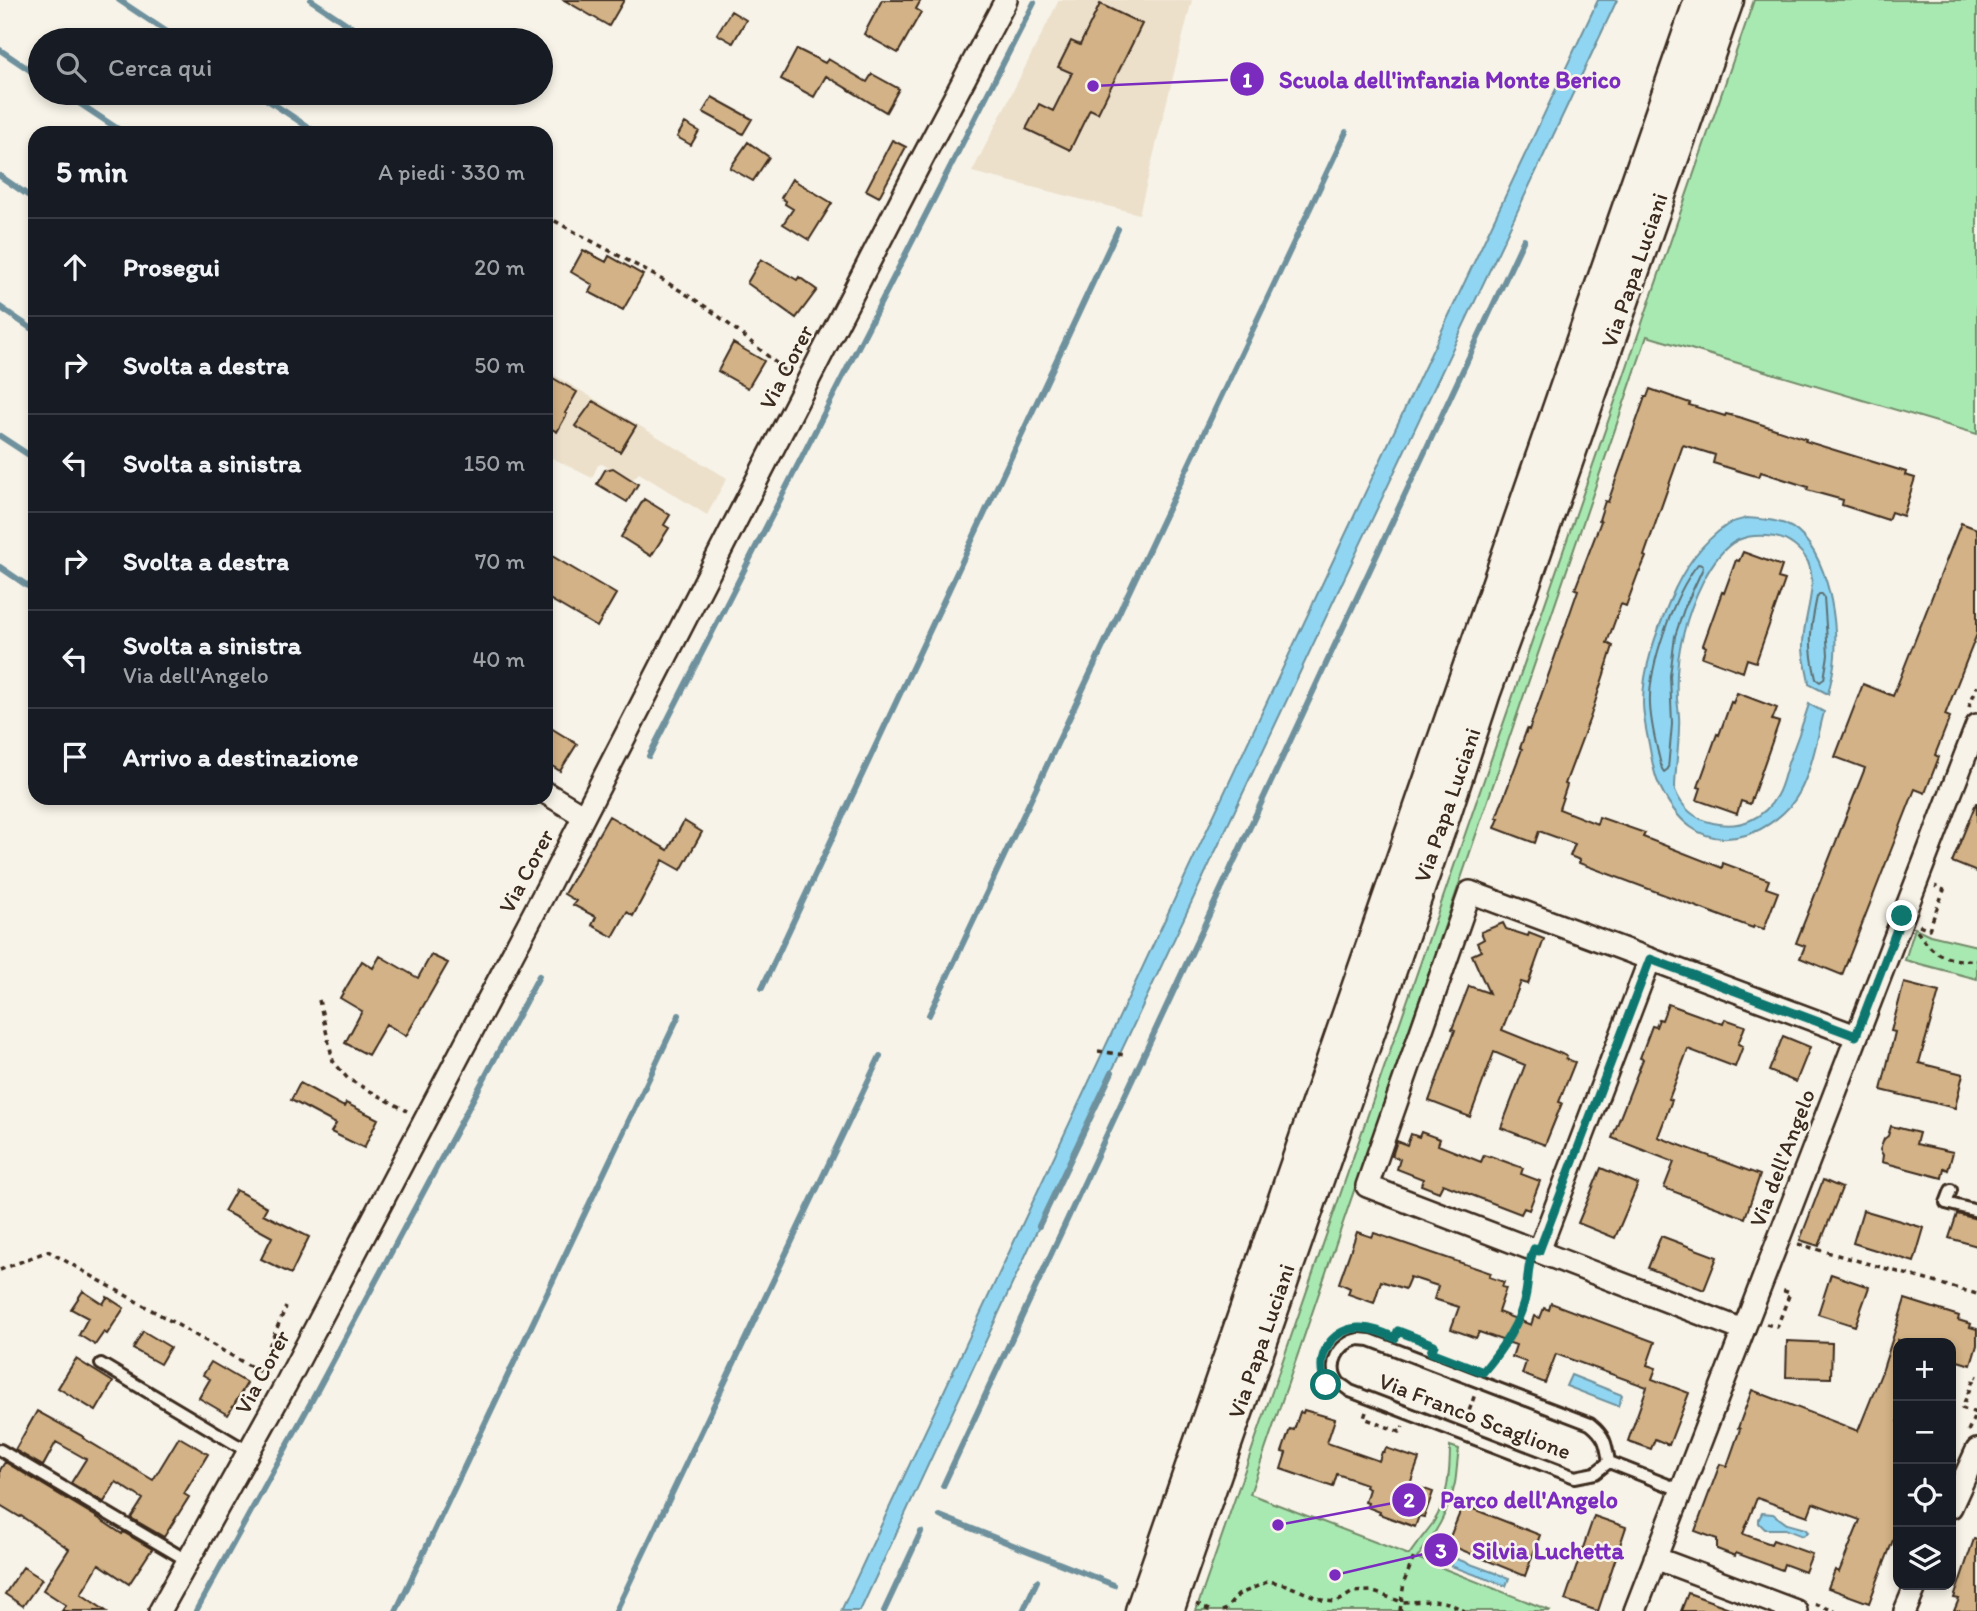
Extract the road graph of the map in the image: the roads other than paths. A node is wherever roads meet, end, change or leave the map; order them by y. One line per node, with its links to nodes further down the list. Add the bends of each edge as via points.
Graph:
1 (1006, 0): 6 (street, Via Corer)
2 (1700, 0): 25 (main road, Via Papa Luciani)
3 (1728, 0): 23 (main road, Via Papa Luciani, via 1485,692)
4 (1977, 725): 8 (street, Via dell'Angelo)
5 (553, 797): 6 (street)
6 (584, 816): 16 (street, Via Corer)
7 (1650, 959): 8 (street); 11 (street); 11 (street, via 1469,892 1367,1186)
8 (1856, 1036): 12 (street, Via dell'Angelo)
9 (1951, 1190): 10 (lane, via 1946,1203)
10 (1977, 1211)
11 (1537, 1250): 12 (street)
12 (1743, 1331): 18 (street, Via dell'Angelo)
13 (101, 1364): 16 (lane)
14 (1971, 1444): 19 (street)
15 (0, 1450): 21 (lane)
16 (250, 1450): 21 (street, Via Corer)
17 (1609, 1462): 17 (lane, Via Franco Scaglione, via 1602,1433 1590,1424 1370,1340 1353,1340 1338,1352 1335,1374 1350,1391 1575,1477 1595,1473); 18 (lane)
18 (1683, 1491): 20 (street, Via dell'Angelo)
19 (1956, 1491)
20 (1655, 1558): 26 (street, Via dell'Angelo); 27 (street)
21 (188, 1561): 24 (street, Via Corer)
22 (1914, 1590): 28 (street)
23 (1180, 1606)
24 (160, 1611)
25 (1141, 1611)
26 (1635, 1611)
27 (1796, 1611)
28 (1905, 1611)

